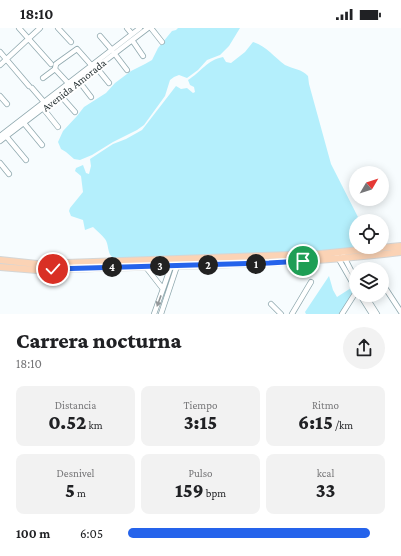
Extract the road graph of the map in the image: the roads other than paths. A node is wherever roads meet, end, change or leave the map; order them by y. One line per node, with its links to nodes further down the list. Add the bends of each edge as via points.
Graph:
1 (19, 28): 10 (street)
2 (40, 28): 10 (street)
3 (58, 28): 11 (street)
4 (126, 28): 9 (street)
5 (140, 28): 9 (street, Avenida Amorada)
6 (151, 28): 12 (street)
7 (146, 29): 9 (street, Avenida Amorada)
8 (100, 36): 13 (street)
9 (132, 37): 13 (street, Avenida Amorada); 15 (street)
10 (28, 39): 16 (street); 17 (street)
11 (71, 42)
12 (162, 42)
13 (113, 51): 19 (street, Avenida Amorada); 21 (street)
14 (0, 52): 16 (street)
15 (143, 56)
16 (6, 59): 18 (street); 30 (street)
17 (51, 64)
18 (0, 65)
19 (94, 67): 20 (street, via 76,49 56,64); 23 (street, Avenida Amorada); 24 (street, Avenida Amorada); 25 (street)
20 (55, 69): 22 (street); 24 (street)
21 (128, 70)
22 (43, 78)
23 (78, 80): 26 (street, Avenida Amorada); 28 (street)
24 (68, 83): 30 (street, Avenida Amorada)
25 (109, 83)
26 (60, 95): 30 (street, Avenida Amorada); 31 (street)
27 (0, 96): 29 (street)
28 (91, 97)
29 (7, 104)
30 (43, 105): 32 (street, Avenida Amorada); 33 (street); 34 (street, Avenida Amorada, via 21,118)
31 (75, 112)
32 (23, 122): 35 (street, Avenida Amorada); 37 (street)
33 (58, 127)
34 (0, 136)
35 (6, 136): 36 (street, Avenida Amorada); 38 (street)
36 (0, 141)
37 (42, 145)
38 (26, 160)
39 (0, 163): 40 (street)
40 (9, 174)
41 (401, 246): 43 (main road)
42 (401, 252): 43 (main road)
43 (340, 256): 44 (main road, via 37,264); 46 (main road, via 269,263); 48 (street)
44 (1, 260)
45 (145, 266): 46 (main road); 47 (main road, via 37,270); 50 (street)
46 (174, 266): 50 (street); 58 (street)
47 (2, 267)
48 (349, 271)
49 (311, 282): 60 (street)
50 (163, 289): 57 (street, one-way to 57)
51 (389, 294): 56 (street)
52 (349, 302): 61 (street)
53 (365, 302): 55 (street)
54 (271, 304): 59 (street)
55 (371, 311): 62 (street)
56 (401, 312)
57 (154, 314)
58 (161, 314)
59 (281, 314)
60 (292, 314)
61 (342, 314)
62 (377, 314)

